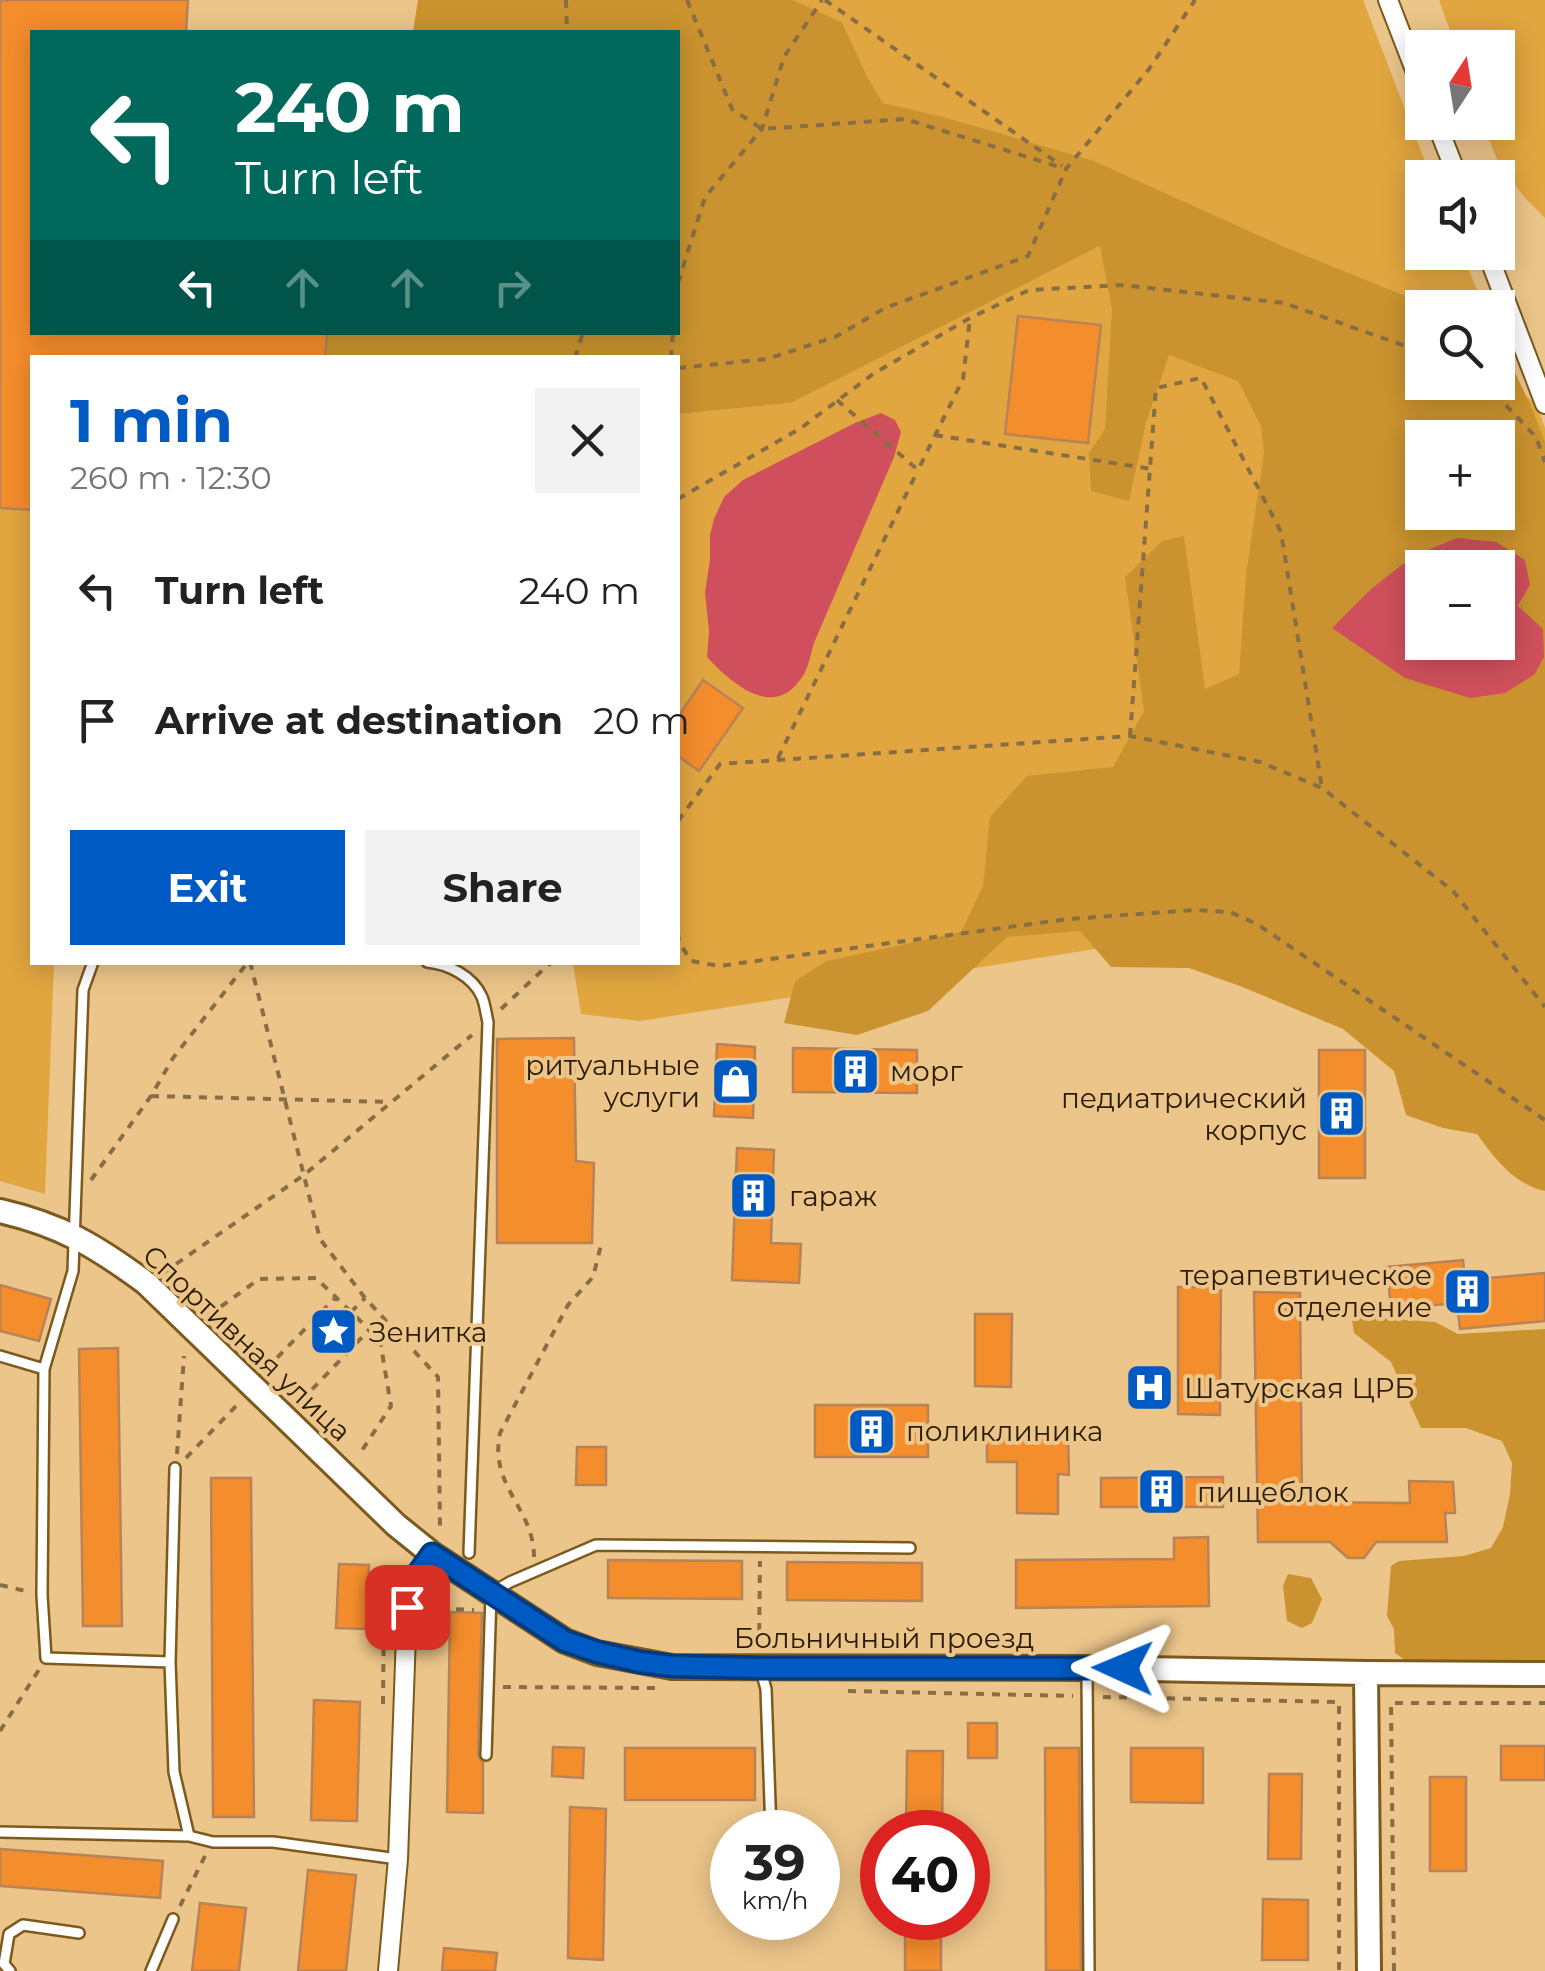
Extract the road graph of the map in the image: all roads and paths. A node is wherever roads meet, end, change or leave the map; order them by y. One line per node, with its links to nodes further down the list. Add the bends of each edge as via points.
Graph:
1 (566, 0): 6 (path)
2 (686, 0): 8 (path, via 732,109)
3 (824, 0): 8 (path, via 784,56); 9 (path)
4 (1196, 0): 9 (path, via 1150,69)
5 (1388, 0): 7 (street)
6 (567, 30)
7 (1405, 44)
8 (762, 130): 9 (path, via 905,119); 11 (path, via 705,196)
9 (1066, 169): 14 (path, via 1028,256 767,359)
10 (1494, 270): 17 (street)
11 (680, 277)
12 (970, 318): 13 (path, via 1029,290 1122,285 1284,303); 15 (path); 18 (path, via 963,380)
13 (1405, 346)
14 (680, 368)
15 (837, 400): 21 (path); 22 (path, via 802,428)
16 (1501, 400): 19 (path, via 1536,438)
17 (1545, 404)
18 (936, 435): 20 (path); 21 (path)
19 (1545, 462)
20 (1151, 469): 23 (path); 25 (path, via 1156,388 1201,378 1281,532)
21 (918, 470): 24 (path)
22 (680, 498)
23 (1130, 736): 24 (path); 25 (path, via 1260,762)
24 (777, 759): 26 (path, via 720,764)
25 (1322, 788): 33 (path, via 1453,891)
26 (680, 818)
27 (680, 944): 38 (path, via 691,961 719,966 1069,919 1230,912 1258,924)
28 (92, 965): 40 (lane, via 83,990)
29 (247, 965): 35 (path)
30 (250, 965): 36 (path)
31 (440, 965): 34 (lane, via 464,975 481,995)
32 (547, 965): 34 (path)
33 (1545, 1007)
34 (488, 1022): 37 (path); 61 (lane)
35 (150, 1096): 36 (path); 40 (path)
36 (285, 1099): 37 (path); 39 (path)
37 (392, 1102): 39 (path)
38 (1545, 1120)
39 (304, 1175): 44 (path); 46 (path, via 320,1239)
40 (74, 1204): 42 (lane)
41 (0, 1211): 42 (street, Спортивная улица)
42 (73, 1234): 52 (lane, via 73,1271); 62 (street, Спортивная улица, via 146,1283)
43 (601, 1245): 63 (path, via 592,1277 568,1305 500,1433 500,1471 531,1529)
44 (162, 1274)
45 (336, 1297): 47 (path); 48 (path, via 316,1278 259,1279); 53 (path)
46 (365, 1298): 47 (path); 58 (path, via 438,1377)
47 (351, 1312): 49 (path)
48 (208, 1316)
49 (369, 1330): 54 (path); 56 (path, via 380,1340 391,1406)
50 (0, 1356): 52 (lane)
51 (184, 1356): 57 (path)
52 (44, 1368): 65 (lane)
53 (266, 1369)
54 (300, 1401)
55 (237, 1405): 57 (path)
56 (359, 1455)
57 (176, 1468): 69 (lane)
58 (440, 1527)
59 (761, 1547): 60 (lane); 63 (lane, via 596,1545); 70 (path)
60 (910, 1548)
61 (469, 1552)
62 (432, 1554): 66 (street, Больничный проезд); 85 (street, via 414,1579 407,1607)
63 (532, 1572): 66 (lane)
64 (0, 1585): 65 (path)
65 (42, 1595): 68 (lane)
66 (491, 1602): 67 (path); 70 (street, Больничный проезд, via 597,1652 672,1666); 74 (lane)
67 (419, 1607)
68 (46, 1658): 69 (lane); 79 (path)
69 (170, 1662): 83 (lane, via 174,1772)
70 (760, 1668): 71 (street, Больничный проезд); 81 (lane)
71 (1087, 1668): 72 (street, Больничный проезд); 77 (lane)
72 (1366, 1674): 73 (street, Больничный проезд); 93 (street)
73 (1545, 1674)
74 (488, 1687): 75 (path); 80 (lane)
75 (667, 1688)
76 (842, 1690): 77 (path)
77 (1086, 1697): 91 (lane); 92 (path, via 1340,1702)
78 (1545, 1703): 94 (path, via 1391,1703)
79 (0, 1731)
80 (486, 1755)
81 (770, 1810)
82 (0, 1832): 83 (lane)
83 (189, 1836): 84 (lane)
84 (213, 1842): 85 (lane, via 273,1842); 86 (path)
85 (398, 1859): 90 (street)
86 (173, 1919): 89 (lane)
87 (79, 1933): 88 (lane, via 23,1925 9,1934 4,1964)
88 (10, 1971)
89 (151, 1971)
90 (388, 1971)
91 (1089, 1971)
92 (1340, 1971)
93 (1369, 1971)
94 (1394, 1971)

